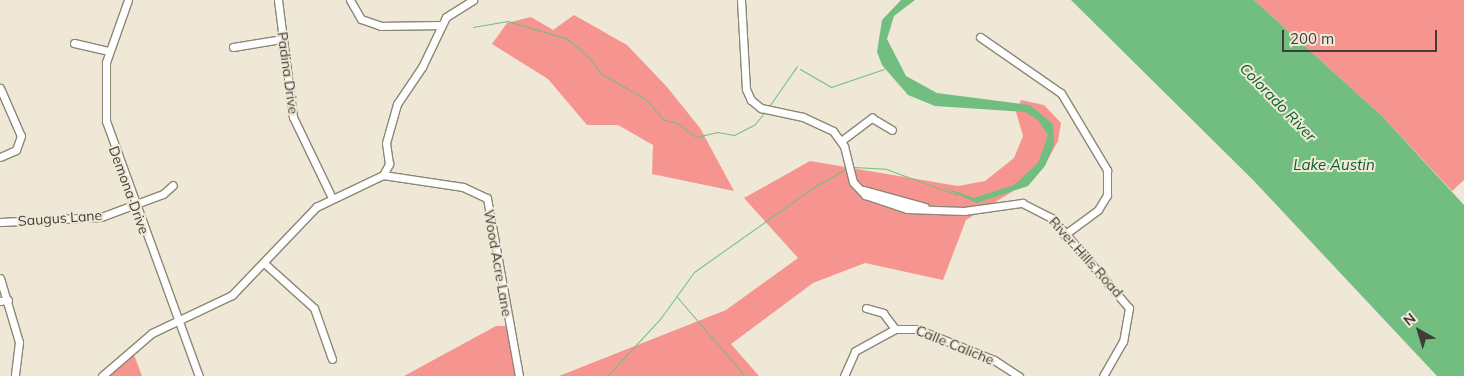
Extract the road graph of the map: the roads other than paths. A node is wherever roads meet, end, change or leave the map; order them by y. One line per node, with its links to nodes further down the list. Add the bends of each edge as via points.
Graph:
1 (128, 0): 11 (street, Demona Drive)
2 (278, 0): 8 (street, Padina Drive)
3 (350, 0): 6 (street, via 361,19 381,26)
4 (473, 0): 6 (street, via 453,10)
5 (741, 0): 14 (street, via 746,89 751,100 761,108 813,120)
6 (440, 25): 16 (street, via 426,61 397,104 386,143 389,164)
7 (980, 36): 21 (street, via 1061,93 1107,170 1108,195 1098,210)
8 (282, 39): 10 (street); 18 (street, Padina Drive, via 293,118)
9 (74, 42): 11 (street)
10 (233, 47)
11 (109, 51): 19 (street, Demona Drive, via 104,79 106,121)
12 (0, 88): 15 (street, via 21,136 16,150)
13 (892, 130): 14 (street, via 872,118)
14 (841, 141): 21 (street, River Hills Road, via 849,173 859,189 938,210 1022,203 1044,211)
15 (0, 157)
16 (383, 175): 18 (street); 33 (street, Wood Acre Lane, via 463,187 487,198)
17 (173, 185): 19 (street, Saugus Lane)
18 (332, 198): 22 (street, via 303,218)
19 (134, 206): 20 (street, Saugus Lane, via 101,217); 27 (street, Demona Drive)
20 (0, 222)
21 (1064, 235): 36 (street, River Hills Road, via 1118,290 1129,308 1123,340)
22 (264, 263): 27 (street, via 232,295); 29 (street, via 314,308)
23 (0, 278): 24 (street)
24 (8, 300): 25 (street); 30 (street, via 18,342)
25 (0, 301)
26 (866, 308): 28 (street, via 883,313)
27 (176, 322): 31 (street, via 147,336); 32 (street, Demona Drive)
28 (894, 329): 34 (street, via 855,351); 35 (street, Calle Caliche, via 917,329 994,360)
29 (332, 359)
30 (15, 376)
31 (102, 376)
32 (199, 376)
33 (519, 376)
34 (844, 376)
35 (1019, 376)
36 (1104, 376)

